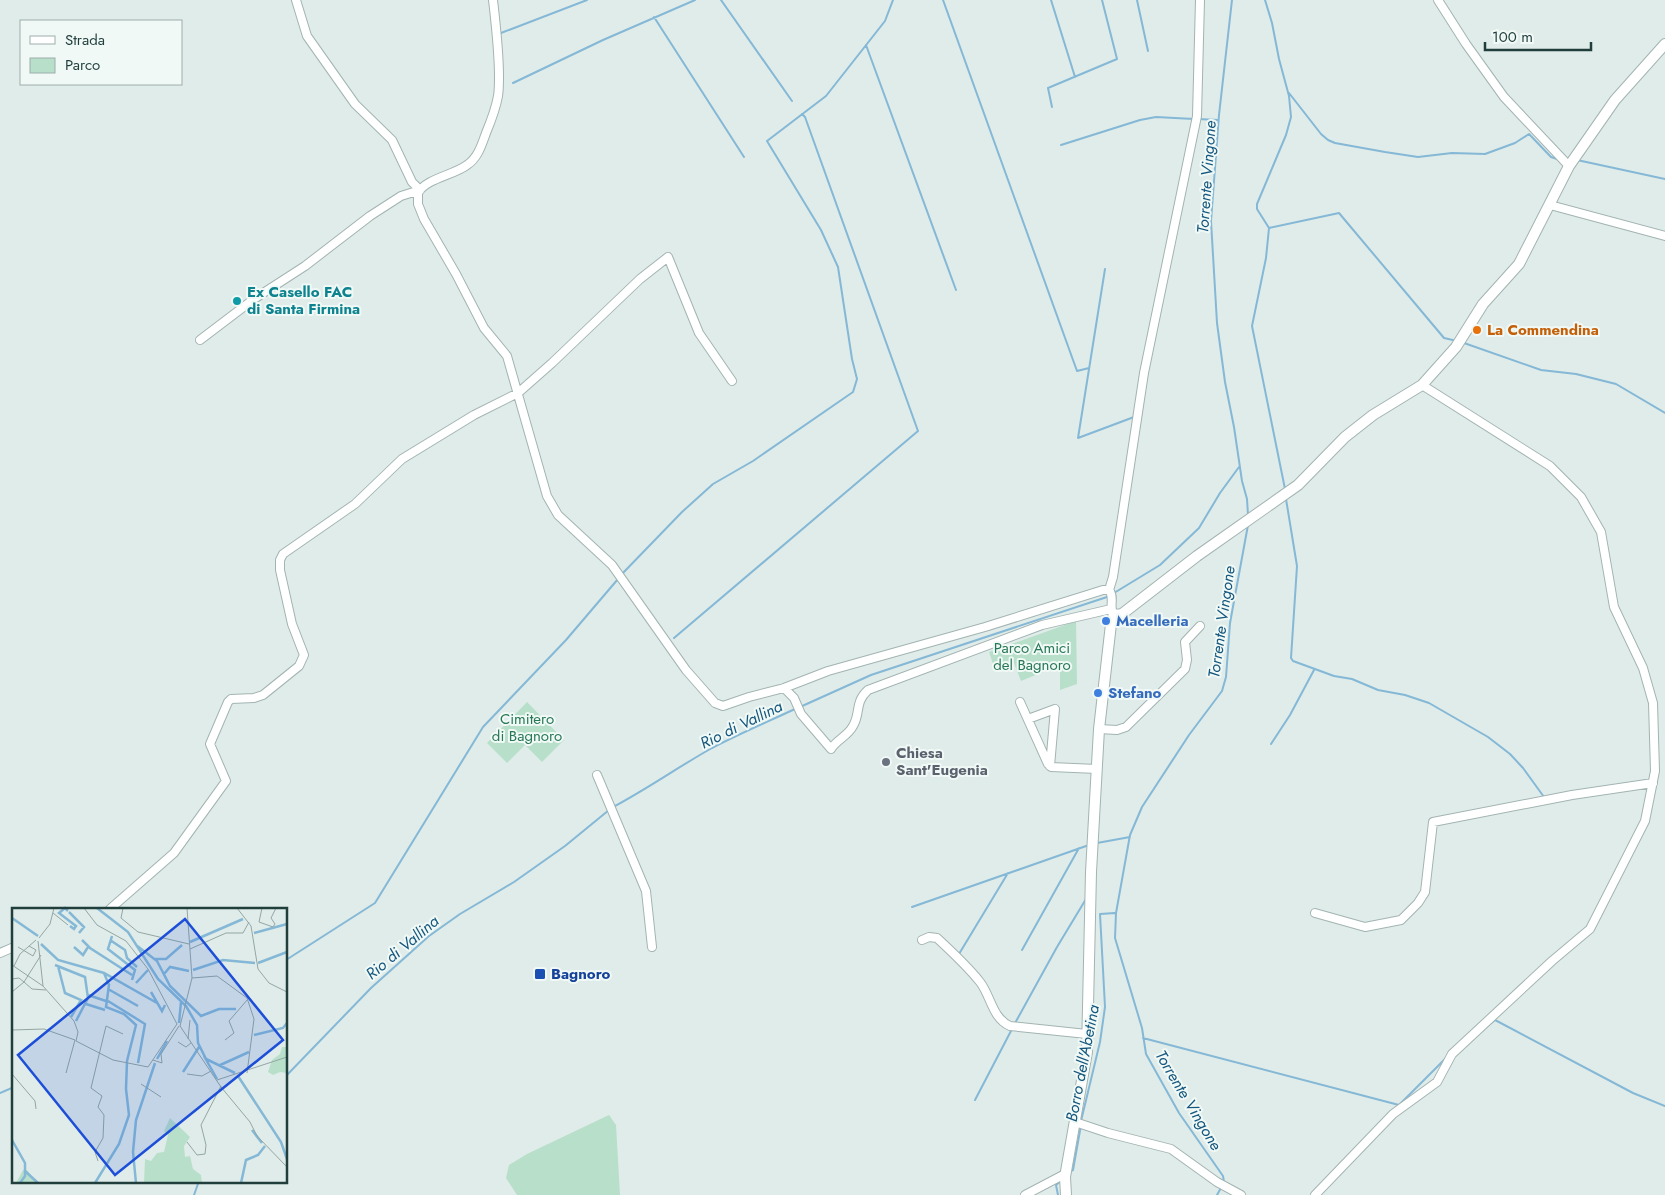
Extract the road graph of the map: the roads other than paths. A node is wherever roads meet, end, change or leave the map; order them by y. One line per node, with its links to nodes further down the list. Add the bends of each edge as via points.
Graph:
1 (296, 0): 7 (street, via 307,36 355,104 392,140 412,182)
2 (492, 0): 7 (street, via 499,94 481,148 468,165 428,183)
3 (1200, 0): 14 (street, via 1197,116 1144,373)
4 (1438, 0): 6 (street, via 1504,97)
5 (1665, 44): 6 (street, via 1615,100)
6 (1569, 166): 8 (street)
7 (420, 190): 10 (street, via 401,196 370,216); 13 (street, via 417,198 424,219 484,328 507,356)
8 (1550, 205): 9 (street); 12 (street, via 1519,264 1483,304 1456,347)
9 (1665, 236)
10 (200, 340)
11 (732, 381): 13 (street, via 699,333 668,257 640,279)
12 (1422, 385): 15 (street, via 1373,415 1345,437 1298,485 1122,614); 24 (street, via 1550,466 1581,497 1601,532 1614,607 1643,668 1653,704)
13 (518, 393): 17 (street, via 547,496 558,514 612,565 686,670 715,703 723,706); 25 (street, via 474,415 402,459 355,504 283,554 280,570 292,624 303,649 302,660 263,695 230,699 210,744 226,781 174,852)
14 (1111, 594): 15 (street); 17 (street, via 1103,590 985,627 828,670)
15 (1112, 611): 17 (street, via 1042,625 868,690 860,697 854,725 831,749 816,734); 20 (street)
16 (1200, 626): 20 (street, via 1185,642 1187,660 1184,669 1126,727)
17 (784, 688)
18 (1020, 702): 19 (street)
19 (1028, 719): 21 (street); 21 (street, via 1055,709)
20 (1099, 729): 22 (street)
21 (1050, 766): 22 (street)
22 (1097, 769): 31 (street)
23 (597, 774): 28 (street, via 646,891)
24 (1653, 783): 26 (street, via 1433,822 1426,892 1401,920 1365,927); 37 (street, via 1645,821 1590,929 1452,1054 1437,1082 1393,1114)
25 (111, 908)
26 (1315, 913)
27 (922, 940): 31 (street, via 937,938 981,983 1004,1024)
28 (652, 947)
29 (12, 948): 30 (street)
30 (0, 953)
31 (1087, 1034): 32 (street)
32 (1075, 1122): 33 (street); 36 (street, via 1172,1149)
33 (1065, 1174): 34 (street); 35 (street)
34 (1025, 1195)
35 (1066, 1195)
36 (1241, 1195)
37 (1315, 1195)

